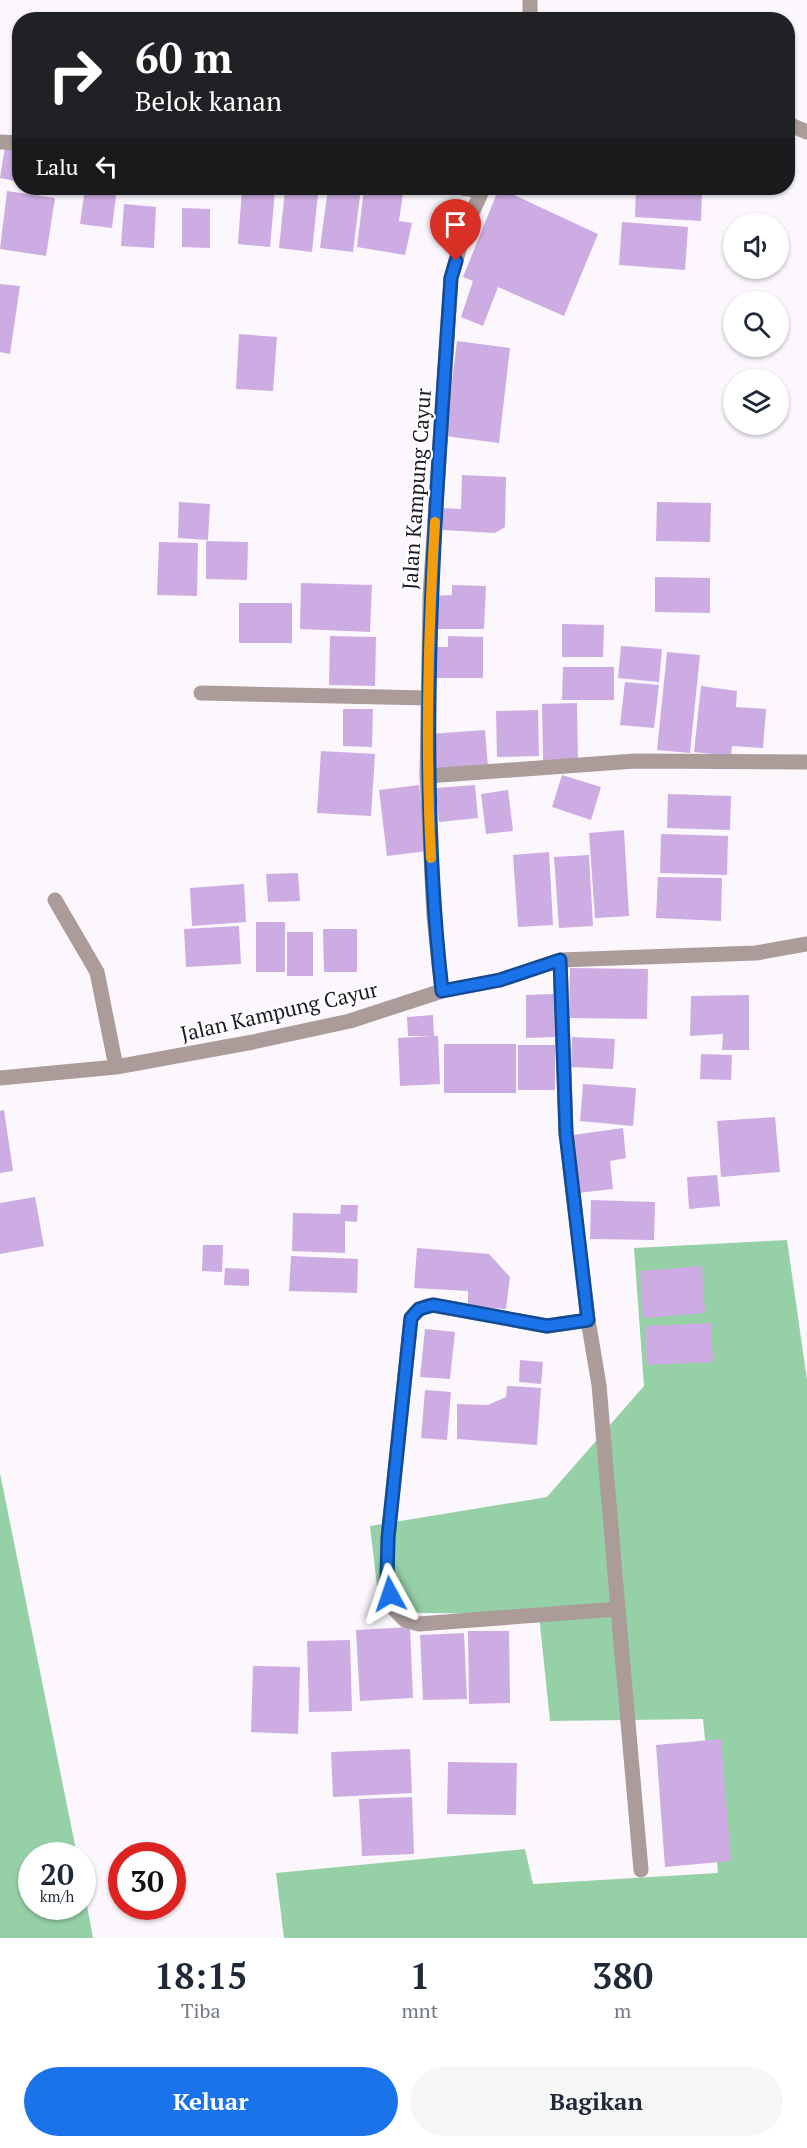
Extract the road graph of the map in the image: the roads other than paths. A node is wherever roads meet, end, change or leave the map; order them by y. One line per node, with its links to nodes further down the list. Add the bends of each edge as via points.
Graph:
1 (482, 195): 3 (street, Jalan Kampung Cayur, via 465,228 451,278 430,596)
2 (201, 693): 3 (street)
3 (429, 698): 5 (street, Jalan Kampung Cayur)
4 (807, 762): 5 (street, via 635,761)
5 (427, 776): 9 (street, Jalan Kampung Cayur)
6 (55, 900): 10 (street, via 98,972)
7 (807, 945): 8 (street, via 756,953)
8 (560, 960): 9 (street, via 500,980); 12 (street, via 566,1133)
9 (442, 991): 10 (street, Jalan Kampung Cayur, via 350,1021)
10 (116, 1067): 11 (street, Jalan Kampung Cayur)
11 (0, 1078)
12 (588, 1320): 13 (street, via 599,1385); 13 (street, via 547,1326 433,1305 414,1313 388,1538 387,1581 393,1608 405,1620 419,1623)
13 (618, 1609): 14 (street)
14 (641, 1870)

